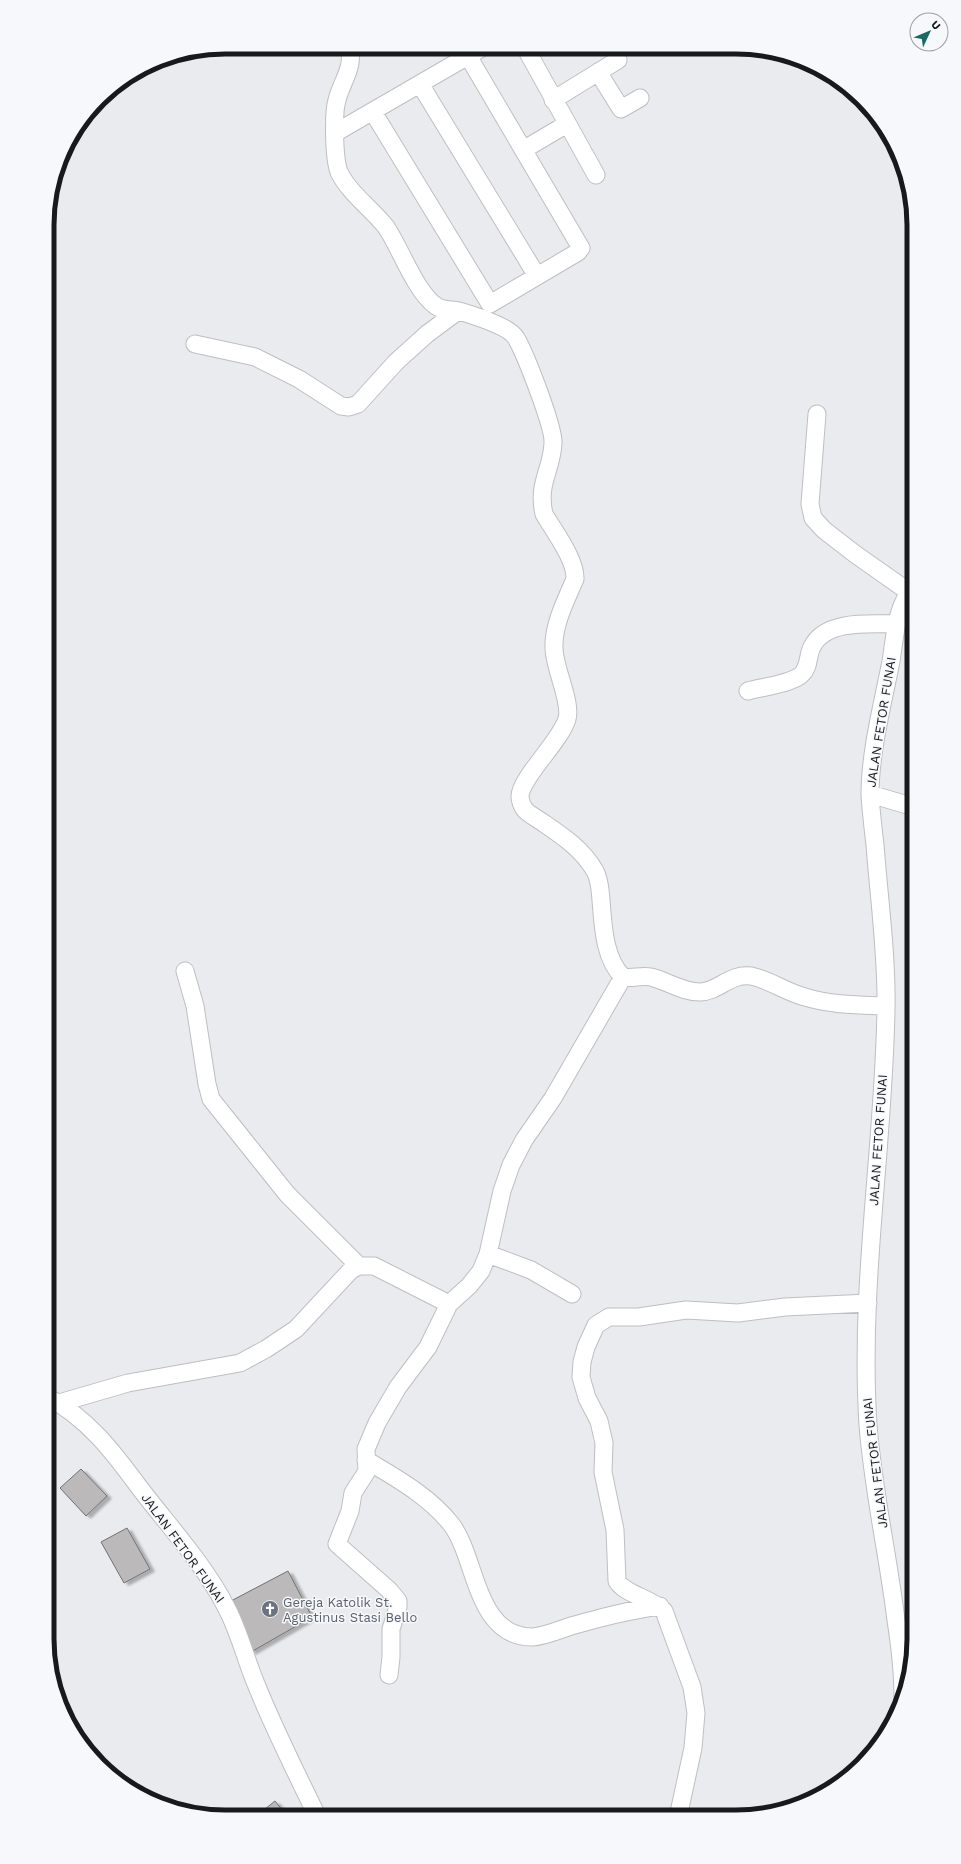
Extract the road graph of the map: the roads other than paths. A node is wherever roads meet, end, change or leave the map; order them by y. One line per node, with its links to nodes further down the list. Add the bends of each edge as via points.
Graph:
1 (349, 54): 12 (street, via 350,62 337,100)
2 (471, 54): 7 (street)
3 (475, 54): 13 (street)
4 (529, 54): 9 (street)
5 (618, 60): 6 (street)
6 (598, 72): 8 (street, via 621,109); 9 (street)
7 (420, 84): 10 (street); 15 (street)
8 (640, 98)
9 (553, 100): 11 (street)
10 (373, 112): 12 (street); 15 (street, via 490,304)
11 (567, 124): 13 (street); 14 (street)
12 (335, 133): 16 (street, via 336,161 344,178 386,228 429,300 440,309)
13 (523, 150): 15 (street, via 581,248)
14 (596, 175)
15 (537, 276)
16 (458, 311): 17 (street, via 408,350 358,404 349,407 341,406 255,357); 26 (street, via 502,327 514,335 552,432 552,451 543,483 544,514 575,572 554,638 555,661 568,708 568,717 553,744 522,786 520,795 526,811 577,848 595,871 599,881 606,941 614,964)
17 (195, 344)
18 (817, 414): 19 (street, via 810,504 813,518 855,554)
19 (907, 586)
20 (907, 601): 21 (street, JALAN FETOR FUNAI)
21 (897, 624): 22 (street, via 851,624 830,630 813,645 808,665 801,675); 23 (street, JALAN FETOR FUNAI, via 873,757)
22 (748, 691)
23 (870, 794): 24 (street); 27 (street, JALAN FETOR FUNAI)
24 (907, 805)
25 (185, 971): 29 (street, via 195,1006 211,1099 287,1194)
26 (624, 977): 27 (street, via 648,976 684,990 701,992 738,976 750,976 807,998); 28 (street, via 553,1098 524,1140 511,1166 502,1190)
27 (886, 1006): 31 (street, JALAN FETOR FUNAI)
28 (488, 1254): 30 (street, via 531,1270); 32 (street, via 481,1271)
29 (359, 1266): 32 (street, via 374,1266); 33 (street, via 351,1270 296,1329 240,1363 128,1382)
30 (572, 1294)
31 (868, 1303): 36 (street, via 785,1307 738,1313 686,1310 639,1317 609,1317 596,1325 586,1347 582,1377 587,1398 599,1421 604,1443 603,1472 615,1530 617,1581 625,1589); 38 (street, JALAN FETOR FUNAI, via 866,1364 869,1427)
32 (449, 1304): 35 (street, via 428,1347 398,1387 377,1423 366,1449)
33 (54, 1400)
34 (54, 1401): 39 (street, JALAN FETOR FUNAI, via 79,1419 108,1447 209,1578 225,1605 255,1684)
35 (366, 1460): 36 (street, via 402,1482 450,1522 457,1532 474,1580 491,1614 512,1634 534,1637 622,1612); 37 (street, via 367,1471 353,1494 350,1511 337,1544 398,1601 391,1629)
36 (660, 1606): 40 (street, via 667,1617 692,1687 696,1713 693,1748)
37 (389, 1674)
38 (903, 1678)
39 (314, 1810)
40 (680, 1810)

